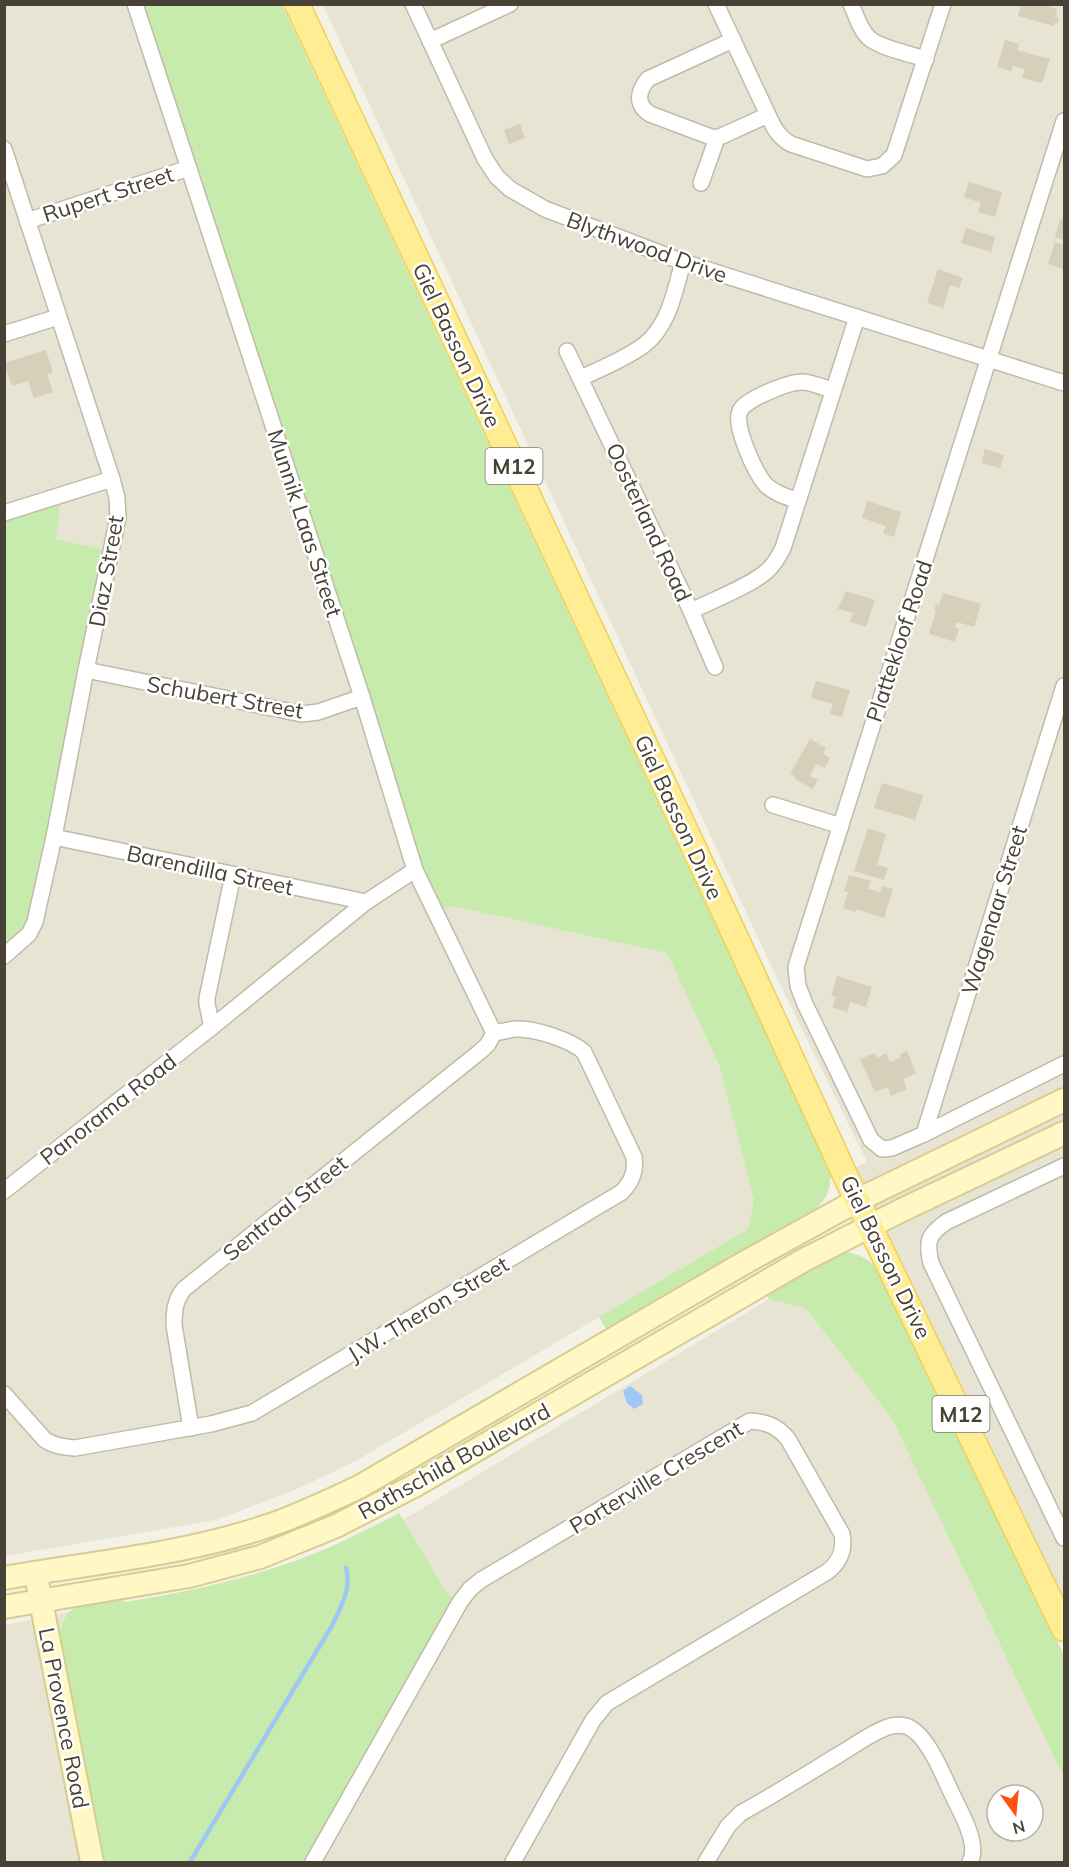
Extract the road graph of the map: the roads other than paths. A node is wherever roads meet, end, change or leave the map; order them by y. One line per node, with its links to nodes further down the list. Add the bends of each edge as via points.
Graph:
1 (135, 4): 15 (street, Munnik Laas Street)
2 (297, 4): 50 (main road, Giel Basson Drive / M12)
3 (413, 4): 9 (street, Blythwood Drive)
4 (510, 4): 9 (street)
5 (716, 4): 8 (street)
6 (851, 4): 10 (street, via 868,38)
7 (944, 4): 10 (street)
8 (733, 40): 11 (street); 13 (street, via 648,79 639,96 651,114)
9 (430, 41): 18 (street, Blythwood Drive, via 485,159 510,189 545,209)
10 (926, 59): 11 (street, via 894,155 876,168 857,167 791,144 777,133)
11 (768, 115): 13 (street)
12 (1065, 121): 23 (street, Plattekloof Road)
13 (717, 138): 16 (street)
14 (4, 148): 17 (street, Diaz Street)
15 (189, 168): 17 (street, Rupert Street); 34 (street, Munnik Laas Street)
16 (701, 183)
17 (27, 221): 19 (street, Diaz Street)
18 (683, 262): 20 (street, Blythwood Drive); 24 (street, via 670,306 646,344)
19 (58, 317): 21 (street); 27 (street, Diaz Street)
20 (857, 317): 23 (street, Blythwood Drive); 26 (street)
21 (4, 334)
22 (567, 351): 24 (street, Oosterland Road)
23 (988, 359): 25 (street, Blythwood Drive); 36 (street, Plattekloof Road)
24 (581, 378): 30 (street, Oosterland Road)
25 (1065, 383)
26 (833, 390): 28 (street); 28 (street, via 802,382 787,384 744,405 738,417 741,435 765,483)
27 (112, 479): 29 (street); 32 (street, Diaz Street, via 118,518)
28 (798, 501): 30 (street, via 783,548 768,571)
29 (4, 513)
30 (691, 610): 31 (street, Oosterland Road)
31 (715, 667)
32 (86, 670): 34 (street, Schubert Street, via 302,714); 37 (street, Diaz Street)
33 (1065, 686): 47 (street, Wagenaar Street)
34 (362, 697): 38 (street, Munnik Laas Street)
35 (773, 805): 36 (street)
36 (841, 826): 47 (street, Plattekloof Road, via 796,977 805,1004 871,1140 882,1149 892,1148)
37 (54, 837): 39 (street, Barendilla Street); 41 (street, Diaz Street, via 32,928)
38 (415, 870): 40 (street, Panorama Road); 43 (street, Munnik Laas Street)
39 (233, 875): 40 (street, Barendilla Street); 42 (street, via 207,998)
40 (366, 902): 42 (street, Panorama Road)
41 (4, 956)
42 (212, 1027): 49 (street, Panorama Road)
43 (494, 1033): 53 (street, Sentraal Street, via 482,1050 178,1296 174,1325); 53 (street, J.W. Theron Street, via 517,1029 538,1033 565,1040 584,1053 632,1150 635,1166 630,1183 611,1200 252,1413)
44 (1065, 1064): 47 (street)
45 (1065, 1100): 50 (street, Rothschild Boulevard)
46 (1065, 1133): 51 (street, Rothschild Boulevard)
47 (924, 1134)
48 (1065, 1166): 54 (street, via 946,1222 928,1241 931,1263)
49 (4, 1191)
50 (858, 1200): 51 (main road, Giel Basson Drive / M12); 55 (street, Rothschild Boulevard, via 359,1487 323,1504 231,1537)
51 (870, 1226): 57 (street, Rothschild Boulevard, via 804,1260 414,1486 336,1526 260,1557 189,1576); 59 (main road, Giel Basson Drive / M12)
52 (4, 1394): 53 (street, J.W. Theron Street, via 45,1440 65,1447)
53 (191, 1428)
54 (1065, 1538)
55 (36, 1572): 56 (street, Rothschild Boulevard); 57 (street, La Provence Road)
56 (4, 1578)
57 (41, 1600): 58 (street, Rothschild Boulevard); 60 (street, La Provence Road)
58 (4, 1607)
59 (1065, 1629)
60 (92, 1863)
61 (313, 1863): 62 (street, Porterville Crescent, via 470,1589 750,1421 772,1425 789,1439 842,1534 840,1558 827,1572 607,1703 593,1720)
62 (513, 1863)
63 (706, 1863): 64 (street, via 728,1826 741,1814 866,1738 898,1725 921,1736 936,1760 971,1838)
64 (970, 1863)

